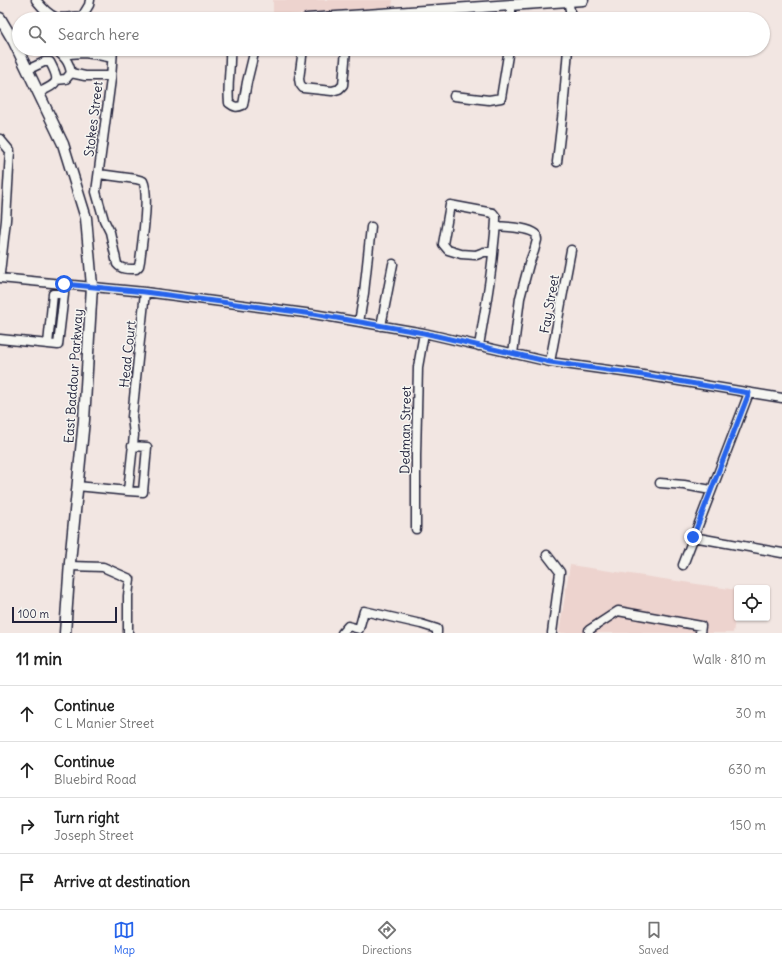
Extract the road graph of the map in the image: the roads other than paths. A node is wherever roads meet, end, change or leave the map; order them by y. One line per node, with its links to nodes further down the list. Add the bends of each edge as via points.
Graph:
1 (36, 0): 6 (street)
2 (90, 0): 7 (street)
3 (583, 0): 4 (main road)
4 (568, 1): 5 (main road); 10 (street)
5 (511, 5): 8 (main road); 9 (street)
6 (45, 12)
7 (86, 12)
8 (423, 12)
9 (511, 12)
10 (570, 12)
11 (0, 18): 12 (main road, East Baddour Parkway)
12 (12, 35)
13 (22, 56): 25 (main road, East Baddour Parkway)
14 (52, 56): 24 (street)
15 (64, 56): 26 (street)
16 (103, 56): 23 (street)
17 (230, 56): 18 (street, via 228,92 229,103 234,107 243,105)
18 (253, 56)
19 (302, 56): 20 (street, via 299,79 303,88 332,91 343,85)
20 (345, 56)
21 (508, 56): 30 (street, via 501,98 489,100)
22 (567, 56): 32 (street)
23 (112, 58): 27 (street, Stokes Street)
24 (50, 62): 25 (street); 28 (street, via 56,73)
25 (27, 70): 29 (main road, East Baddour Parkway)
26 (71, 73): 27 (street); 28 (street, via 66,79)
27 (111, 76): 33 (street, Stokes Street)
28 (56, 80): 29 (street, via 53,86)
29 (38, 93): 42 (main road, East Baddour Parkway, via 63,144 86,218)
30 (454, 96)
31 (0, 139): 39 (street, via 10,151)
32 (556, 162)
33 (99, 174): 33 (street, Stokes Street, via 96,192 110,232 117,264 125,269 136,269 140,261 146,203 145,186 143,181 136,179)
34 (496, 226): 37 (street); 37 (street, via 496,217 493,213 450,204 443,244 448,250 476,255); 49 (street, via 533,231 537,240 520,298)
35 (371, 227): 44 (street)
36 (571, 250): 50 (street, Fay Street)
37 (493, 252): 48 (street)
38 (393, 264): 45 (street)
39 (0, 273)
40 (0, 278): 41 (street)
41 (64, 284): 42 (street); 47 (street, via 58,345)
42 (92, 286): 43 (street); 55 (main road, East Baddour Parkway, via 84,420)
43 (145, 292): 44 (street); 53 (street, Head Court, via 132,418)
44 (360, 322): 45 (street)
45 (382, 326): 46 (street)
46 (424, 333): 48 (street); 58 (street, Dedman Street, via 418,367)
47 (0, 339)
48 (480, 346): 49 (street)
49 (513, 354): 50 (street)
50 (550, 362): 51 (street)
51 (749, 393): 52 (street); 56 (street)
52 (782, 398)
53 (132, 446): 57 (street, Head Court); 57 (street, via 147,447 144,485 143,492)
54 (660, 483): 56 (street)
55 (77, 486): 57 (street); 63 (main road, East Baddour Parkway)
56 (711, 490): 59 (street)
57 (128, 491)
58 (416, 529)
59 (693, 537): 60 (street); 62 (street)
60 (782, 553)
61 (547, 555): 69 (street, via 560,572)
62 (683, 565)
63 (70, 566): 65 (main road, East Baddour Parkway); 66 (street, via 103,568 130,579)
64 (358, 631): 67 (street, via 348,626); 68 (street, via 364,611 438,629)
65 (65, 633)
66 (128, 633)
67 (342, 633)
68 (437, 633)
69 (552, 633)
70 (589, 633): 71 (street, via 589,630 618,611 701,626)
71 (700, 633)

